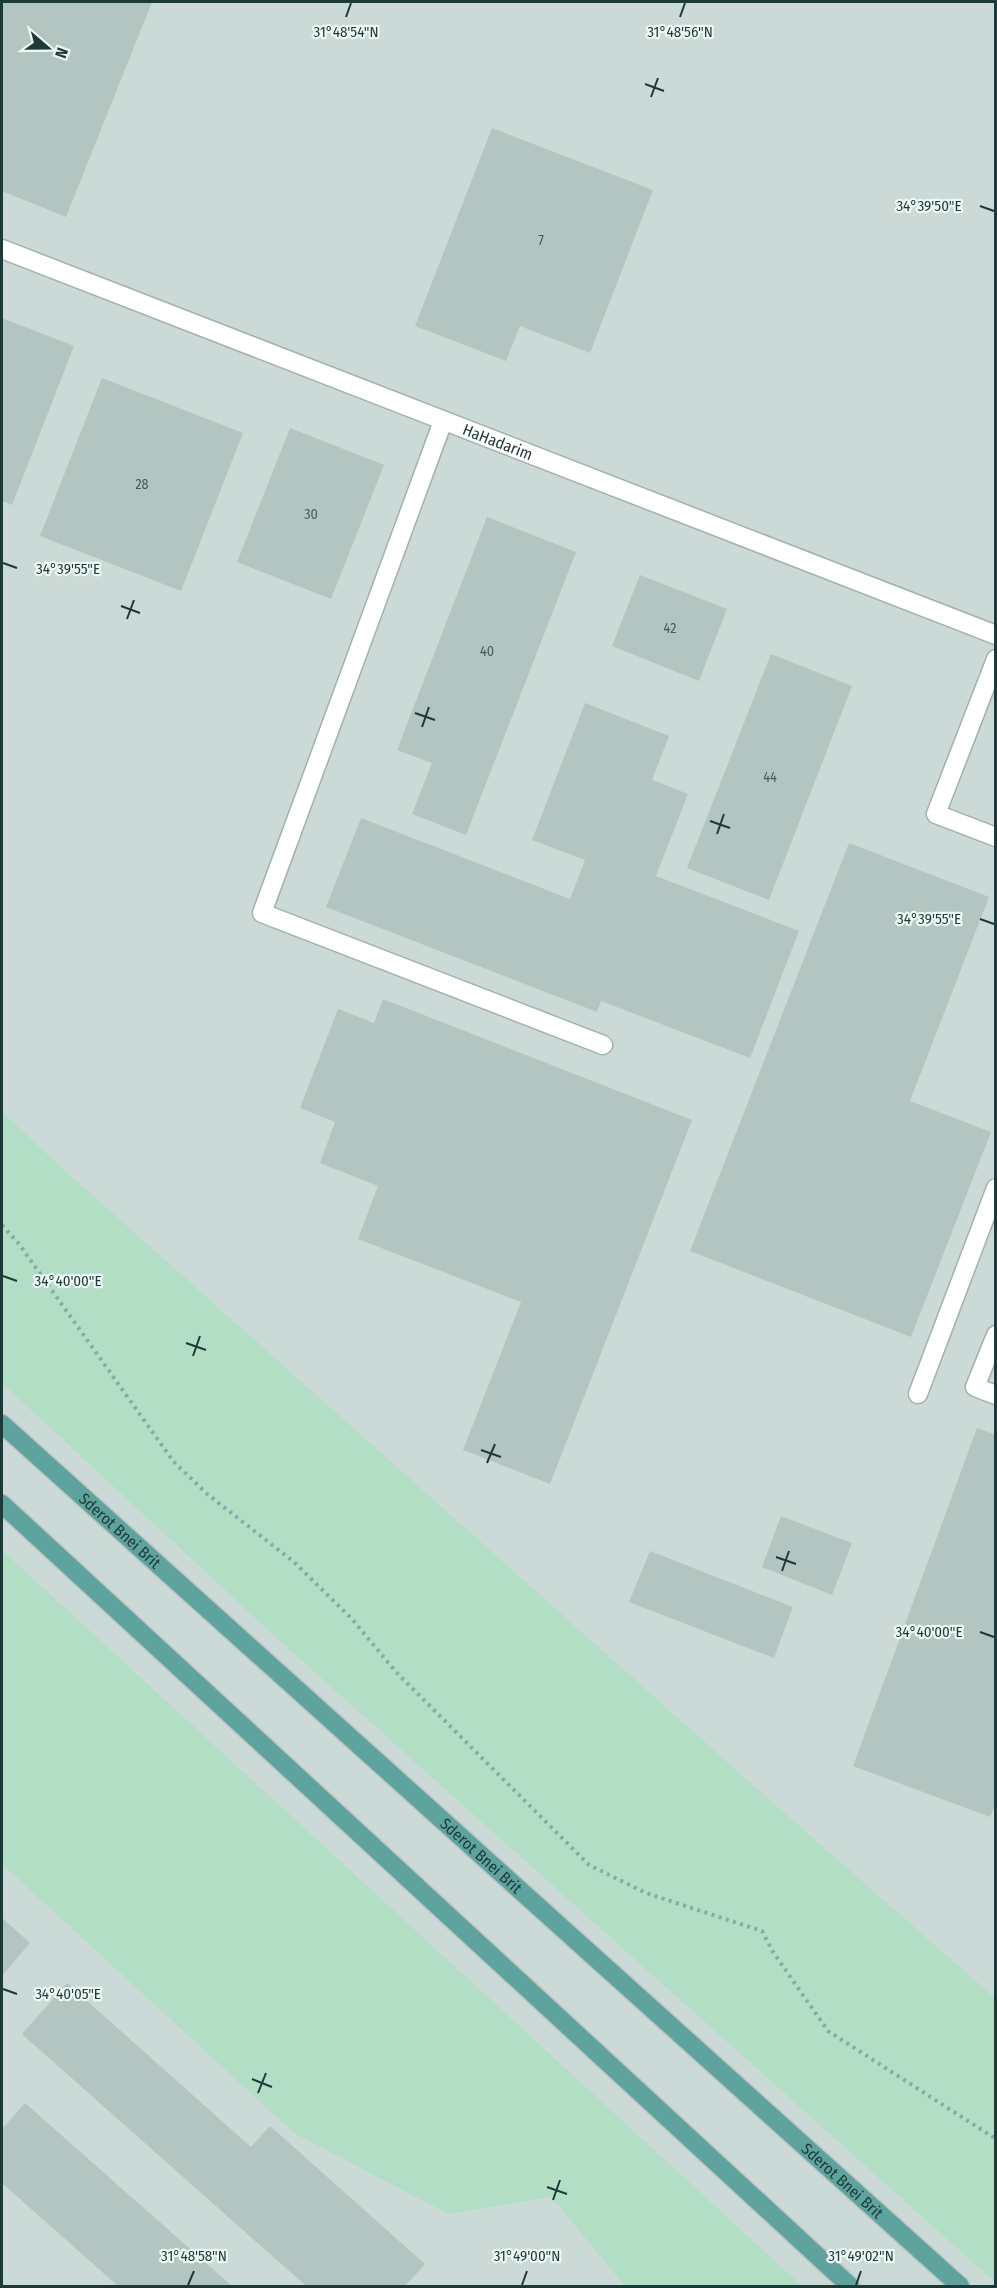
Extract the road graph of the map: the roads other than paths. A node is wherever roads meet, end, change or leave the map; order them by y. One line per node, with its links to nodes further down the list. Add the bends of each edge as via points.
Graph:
1 (2, 249): 2 (street, HaHadarim)
2 (443, 421): 3 (street, HaHadarim); 6 (street, via 262,913)
3 (996, 635)
4 (996, 659): 5 (street, via 936,814)
5 (996, 837)
6 (603, 1045)
7 (996, 1188): 9 (street)
8 (996, 1335): 10 (street, via 975,1387)
9 (918, 1394)
10 (996, 1395)
11 (2, 1424): 14 (main road, Sderot Bnei Brit)
12 (2, 1504): 13 (main road)
13 (850, 2286)
14 (960, 2286)

